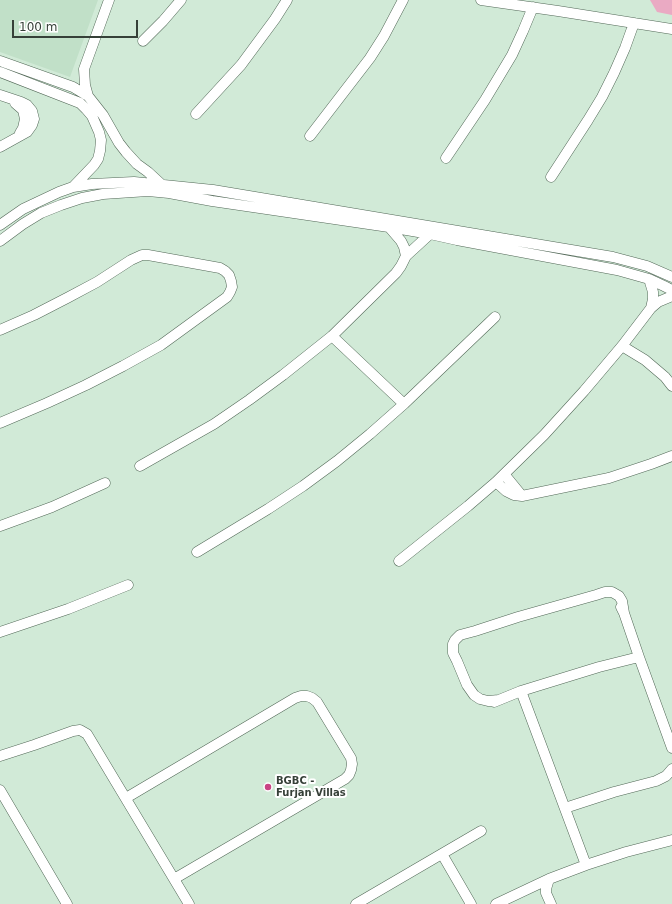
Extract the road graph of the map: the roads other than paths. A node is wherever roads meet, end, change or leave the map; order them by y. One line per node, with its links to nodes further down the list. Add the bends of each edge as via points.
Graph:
1 (109, 0): 11 (street)
2 (181, 0): 9 (street)
3 (287, 0): 16 (street, via 240,65)
4 (403, 0): 17 (street, via 370,58)
5 (480, 0): 6 (street)
6 (533, 7): 7 (street); 19 (street, via 508,61)
7 (634, 23): 8 (street); 20 (street, via 602,97)
8 (672, 29)
9 (143, 41)
10 (0, 62): 13 (street)
11 (84, 69): 13 (street, via 73,79); 14 (street)
12 (0, 72): 22 (street, via 80,103 92,116 100,132 98,159)
13 (63, 83): 14 (street)
14 (88, 96): 21 (street, via 126,152)
15 (4, 97): 18 (street, via 20,106 25,124 18,136)
16 (196, 114)
17 (310, 136)
18 (0, 147)
19 (446, 158)
20 (551, 177)
21 (161, 184): 22 (street, via 134,182); 28 (street, via 221,191 613,257 648,266)
22 (73, 187): 23 (street, via 23,209)
23 (0, 225)
24 (389, 227): 25 (street); 26 (street, via 148,191 103,194 61,205 41,213); 27 (street, via 404,247)
25 (430, 234): 27 (street); 29 (street, via 617,270)
26 (0, 241)
27 (406, 256): 35 (street, via 396,273)
28 (672, 277)
29 (649, 279): 30 (street); 32 (street, via 653,292)
30 (672, 290)
31 (672, 296): 32 (street)
32 (651, 308): 36 (street)
33 (495, 317): 38 (street)
34 (0, 330): 39 (street, via 67,298 142,256 220,268 229,275 231,281 232,286 227,297 160,345 86,385)
35 (332, 336): 38 (street); 41 (street, via 214,424)
36 (622, 346): 37 (street, via 644,360); 42 (street, via 549,430)
37 (672, 386)
38 (404, 404): 47 (street, via 337,461 303,486)
39 (0, 423)
40 (672, 456): 45 (street, via 609,478)
41 (140, 466)
42 (504, 474): 43 (street); 45 (street)
43 (496, 482): 45 (street, via 506,491); 48 (street)
44 (105, 483): 46 (street, via 52,507)
45 (522, 496)
46 (0, 526)
47 (197, 552)
48 (399, 560)
49 (128, 585): 50 (street)
50 (0, 632)
51 (639, 657): 52 (street); 52 (street, via 618,602 604,595 518,617 465,637 459,645 457,661 471,693 480,700 488,701); 53 (street)
52 (521, 691): 60 (street)
53 (672, 748)
54 (0, 756): 59 (street, via 73,731 84,731)
55 (672, 769): 57 (street)
56 (672, 779): 57 (street)
57 (656, 781): 60 (street)
58 (0, 790): 68 (street)
59 (126, 798): 65 (street); 65 (street, via 301,696 307,696 317,702 351,758 351,770 345,779)
60 (565, 808): 64 (street)
61 (481, 831): 63 (street)
62 (672, 840): 64 (street)
63 (442, 854): 70 (street); 71 (street)
64 (586, 865): 66 (street)
65 (174, 879): 69 (street)
66 (549, 879): 67 (street); 74 (street, via 546,894)
67 (533, 886): 72 (street); 73 (street)
68 (67, 904)
69 (189, 904)
70 (356, 904)
71 (471, 904)
72 (496, 904)
73 (545, 904)
74 (551, 904)

